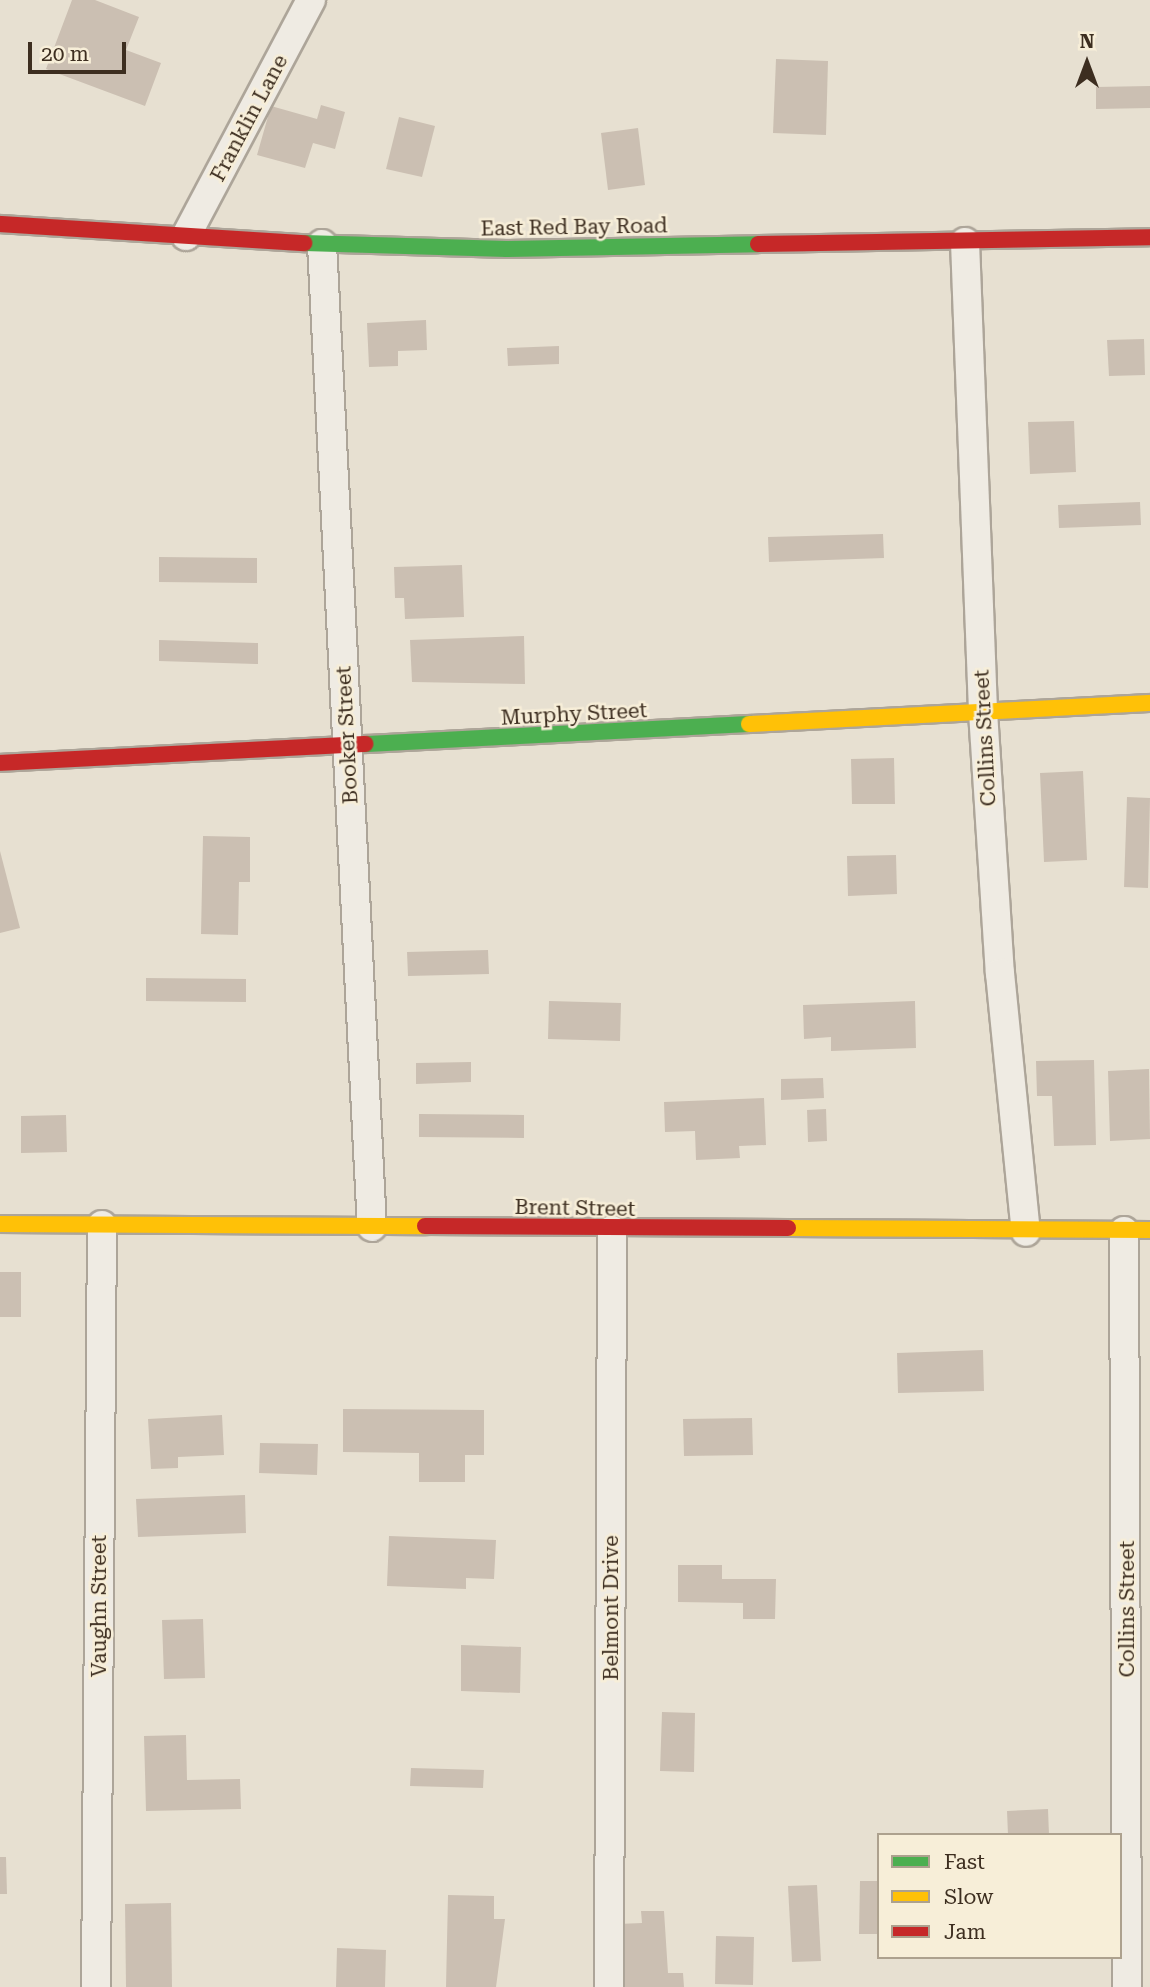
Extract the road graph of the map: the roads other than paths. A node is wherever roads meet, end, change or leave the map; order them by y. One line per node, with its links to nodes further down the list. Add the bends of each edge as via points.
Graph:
1 (312, 0): 3 (street, Franklin Lane)
2 (0, 223): 3 (street, East Red Bay Road)
3 (186, 236): 6 (street, East Red Bay Road)
4 (1150, 237): 5 (street, East Red Bay Road)
5 (965, 242): 6 (street, East Red Bay Road, via 507,249); 8 (street, Collins Street)
6 (321, 244): 9 (street, Booker Street)
7 (1150, 703): 8 (street, Murphy Street)
8 (983, 712): 9 (street, Murphy Street); 16 (street, Collins Street, via 1000,973)
9 (348, 747): 10 (street, Murphy Street); 13 (street, Booker Street)
10 (0, 763)
11 (0, 1224): 12 (street, Brent Street)
12 (102, 1225): 13 (street, Brent Street); 17 (street, Vaughn Street)
13 (372, 1227): 14 (street, Brent Street)
14 (612, 1230): 16 (street, Brent Street); 18 (street, Belmont Drive)
15 (1137, 1231): 16 (street, Brent Street); 19 (street, Collins Street)
16 (1026, 1232)
17 (96, 1987)
18 (609, 1987)
19 (1127, 1987)

